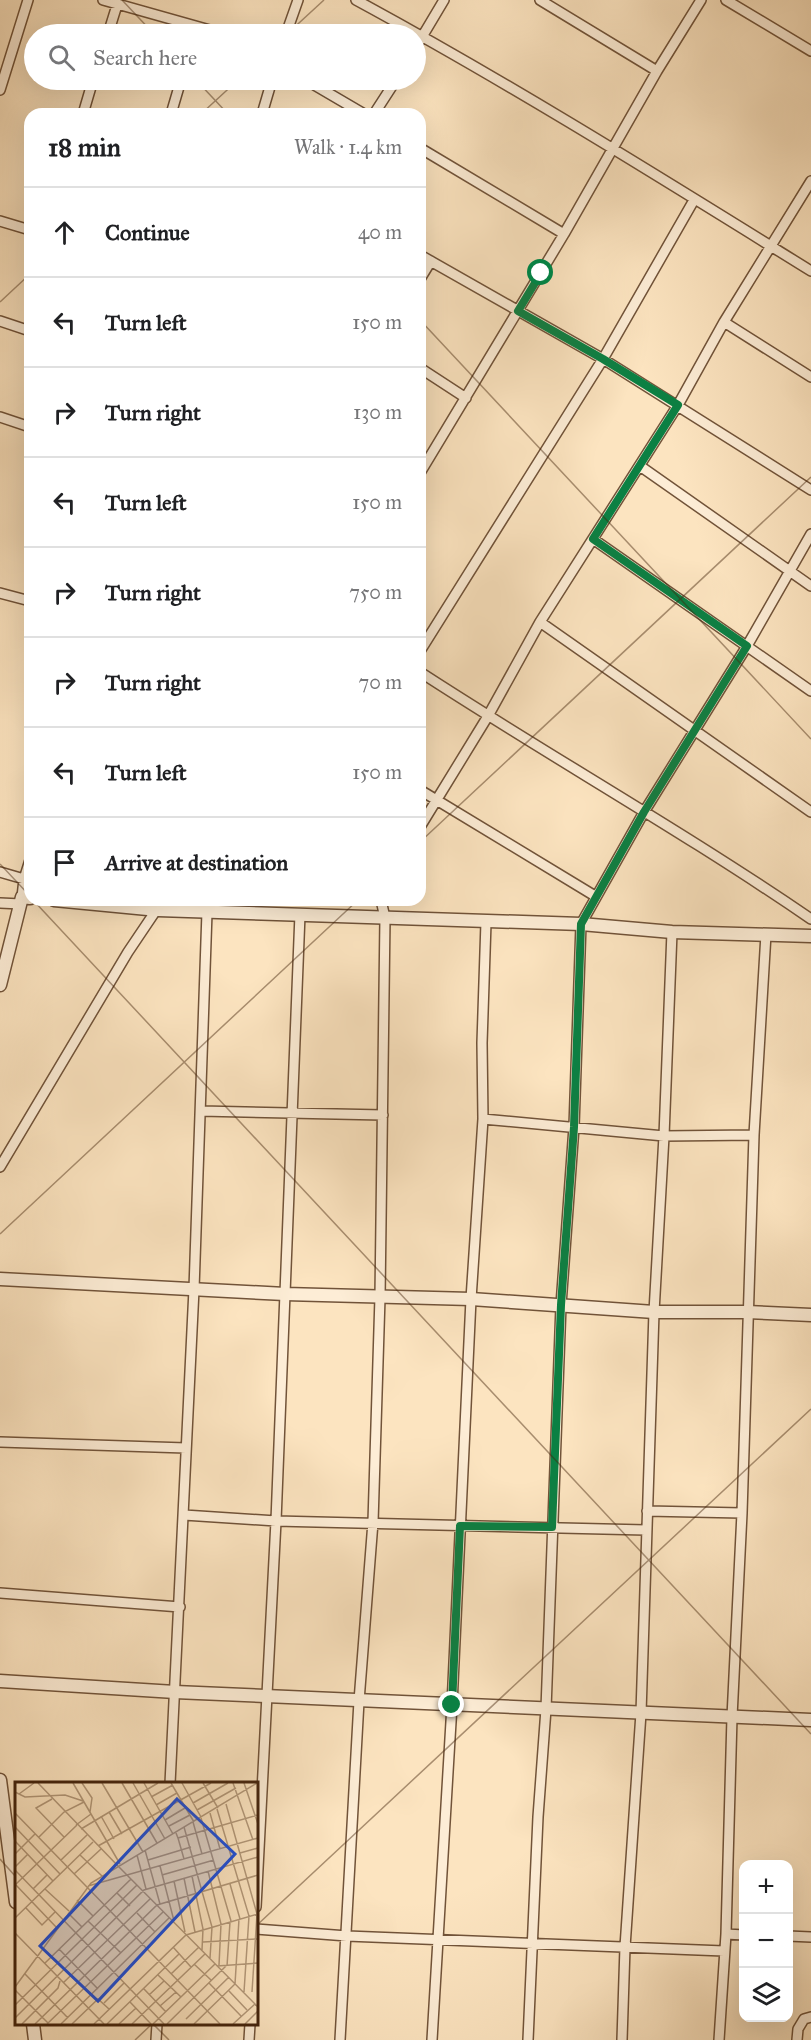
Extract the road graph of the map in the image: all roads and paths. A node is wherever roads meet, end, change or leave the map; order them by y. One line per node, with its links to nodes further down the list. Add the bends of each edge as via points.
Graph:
1 (28, 0): 18 (street)
2 (103, 0): 9 (street)
3 (298, 0): 12 (street)
4 (356, 0): 13 (street)
5 (444, 0): 14 (street)
6 (540, 0): 17 (street)
7 (702, 0): 17 (street)
8 (726, 0): 16 (street)
9 (117, 5): 10 (street); 11 (street)
10 (111, 24)
11 (178, 24)
12 (290, 24)
13 (400, 24)
14 (426, 29)
15 (426, 38): 29 (street)
16 (811, 51)
17 (657, 71): 29 (street)
18 (0, 90)
19 (90, 90): 24 (street)
20 (178, 90): 25 (street)
21 (269, 90): 26 (street)
22 (323, 90): 27 (street)
23 (390, 90): 28 (street)
24 (85, 108)
25 (173, 108)
26 (264, 108)
27 (354, 108)
28 (378, 108)
29 (614, 149): 32 (street); 35 (street)
30 (426, 152): 35 (street)
31 (811, 182): 36 (street)
32 (694, 200): 36 (street); 45 (street)
33 (0, 221): 34 (street)
34 (24, 228)
35 (564, 234): 41 (street)
36 (770, 246): 40 (street); 43 (street)
37 (426, 258): 38 (street)
38 (431, 261): 39 (street); 41 (street)
39 (426, 269)
40 (811, 271)
41 (518, 311): 45 (street); 48 (street)
42 (0, 321): 44 (street)
43 (724, 322): 47 (street); 49 (street)
44 (24, 329)
45 (603, 359): 49 (street); 62 (street)
46 (426, 372): 48 (street)
47 (811, 377)
48 (466, 398): 52 (street)
49 (678, 405): 53 (street); 54 (street)
50 (0, 417): 51 (street)
51 (24, 424)
52 (426, 463)
53 (640, 466): 56 (street); 57 (street)
54 (811, 490)
55 (811, 534): 57 (street)
56 (593, 539): 61 (street); 63 (street)
57 (789, 571): 58 (street); 63 (street)
58 (811, 586)
59 (0, 593): 60 (street)
60 (24, 599)
61 (540, 622): 66 (street); 67 (street)
62 (426, 641)
63 (747, 646): 65 (street); 67 (street)
64 (426, 676): 66 (street)
65 (811, 691)
66 (488, 716): 69 (street); 70 (street)
67 (694, 731): 70 (street); 71 (street)
68 (426, 794): 69 (street)
69 (437, 801): 72 (street); 75 (street)
70 (644, 812): 75 (street); 84 (street)
71 (811, 812)
72 (426, 818)
73 (0, 872): 74 (street)
74 (24, 879): 76 (street)
75 (595, 896): 86 (street)
76 (24, 899): 77 (street); 90 (street)
77 (0, 903)
78 (160, 906): 98 (street, via 128,952)
79 (168, 906): 81 (street)
80 (382, 906): 83 (street)
81 (207, 912): 82 (street); 91 (street)
82 (300, 914): 83 (street); 92 (street)
83 (385, 918): 85 (street); 93 (street)
84 (811, 919)
85 (486, 922): 86 (street); 94 (street)
86 (581, 924): 87 (street); 95 (street)
87 (672, 932): 88 (street); 97 (street)
88 (766, 934): 89 (street); 96 (street)
89 (811, 936)
90 (0, 985)
91 (201, 1111): 92 (street); 100 (street)
92 (293, 1112): 93 (street); 101 (street)
93 (383, 1115): 102 (street)
94 (483, 1119): 95 (street); 103 (street)
95 (574, 1127): 97 (street); 104 (street)
96 (754, 1135): 97 (street); 106 (street)
97 (664, 1136): 105 (street)
98 (0, 1167)
99 (0, 1279): 100 (street)
100 (194, 1289): 101 (street); 109 (street)
101 (285, 1294): 102 (street); 113 (street)
102 (380, 1297): 103 (street); 114 (street)
103 (471, 1299): 104 (street); 115 (street)
104 (561, 1305): 105 (street); 116 (street)
105 (654, 1312): 106 (street); 110 (street)
106 (747, 1312): 107 (street); 111 (street)
107 (811, 1315)
108 (0, 1442): 109 (street)
109 (186, 1448): 112 (street)
110 (647, 1511): 111 (street); 117 (street)
111 (742, 1513): 127 (street)
112 (184, 1515): 113 (street); 119 (street)
113 (276, 1521): 114 (street); 122 (street)
114 (373, 1522): 115 (street); 123 (street)
115 (460, 1526): 116 (street); 124 (street)
116 (552, 1527): 117 (street); 125 (street)
117 (646, 1530): 126 (street)
118 (0, 1593): 119 (street)
119 (180, 1607): 121 (street)
120 (0, 1682): 121 (street)
121 (175, 1692): 122 (street); 130 (street)
122 (266, 1696): 123 (street); 131 (street)
123 (359, 1701): 124 (street); 136 (street)
124 (452, 1705): 125 (street); 139 (street)
125 (546, 1709): 126 (street); 140 (street)
126 (641, 1713): 127 (street); 141 (street)
127 (732, 1717): 128 (street); 134 (street)
128 (811, 1720)
129 (0, 1780): 132 (street)
130 (170, 1782)
131 (258, 1865)
132 (15, 1894)
133 (258, 1929): 136 (street)
134 (726, 1934): 135 (street); 142 (street)
135 (739, 1935)
136 (347, 1936): 139 (street); 150 (street)
137 (793, 1936): 138 (street)
138 (811, 1937)
139 (437, 1940): 140 (street); 151 (street)
140 (532, 1943): 141 (street); 152 (street)
141 (625, 1947): 142 (street); 153 (street)
142 (724, 1951): 154 (street)
143 (811, 2017): 155 (street, via 804,2019)
144 (33, 2025): 147 (street)
145 (157, 2025): 148 (street)
146 (250, 2025): 149 (street)
147 (35, 2040)
148 (156, 2040)
149 (249, 2040)
150 (340, 2040)
151 (432, 2040)
152 (528, 2040)
153 (622, 2040)
154 (719, 2040)
155 (797, 2040)

